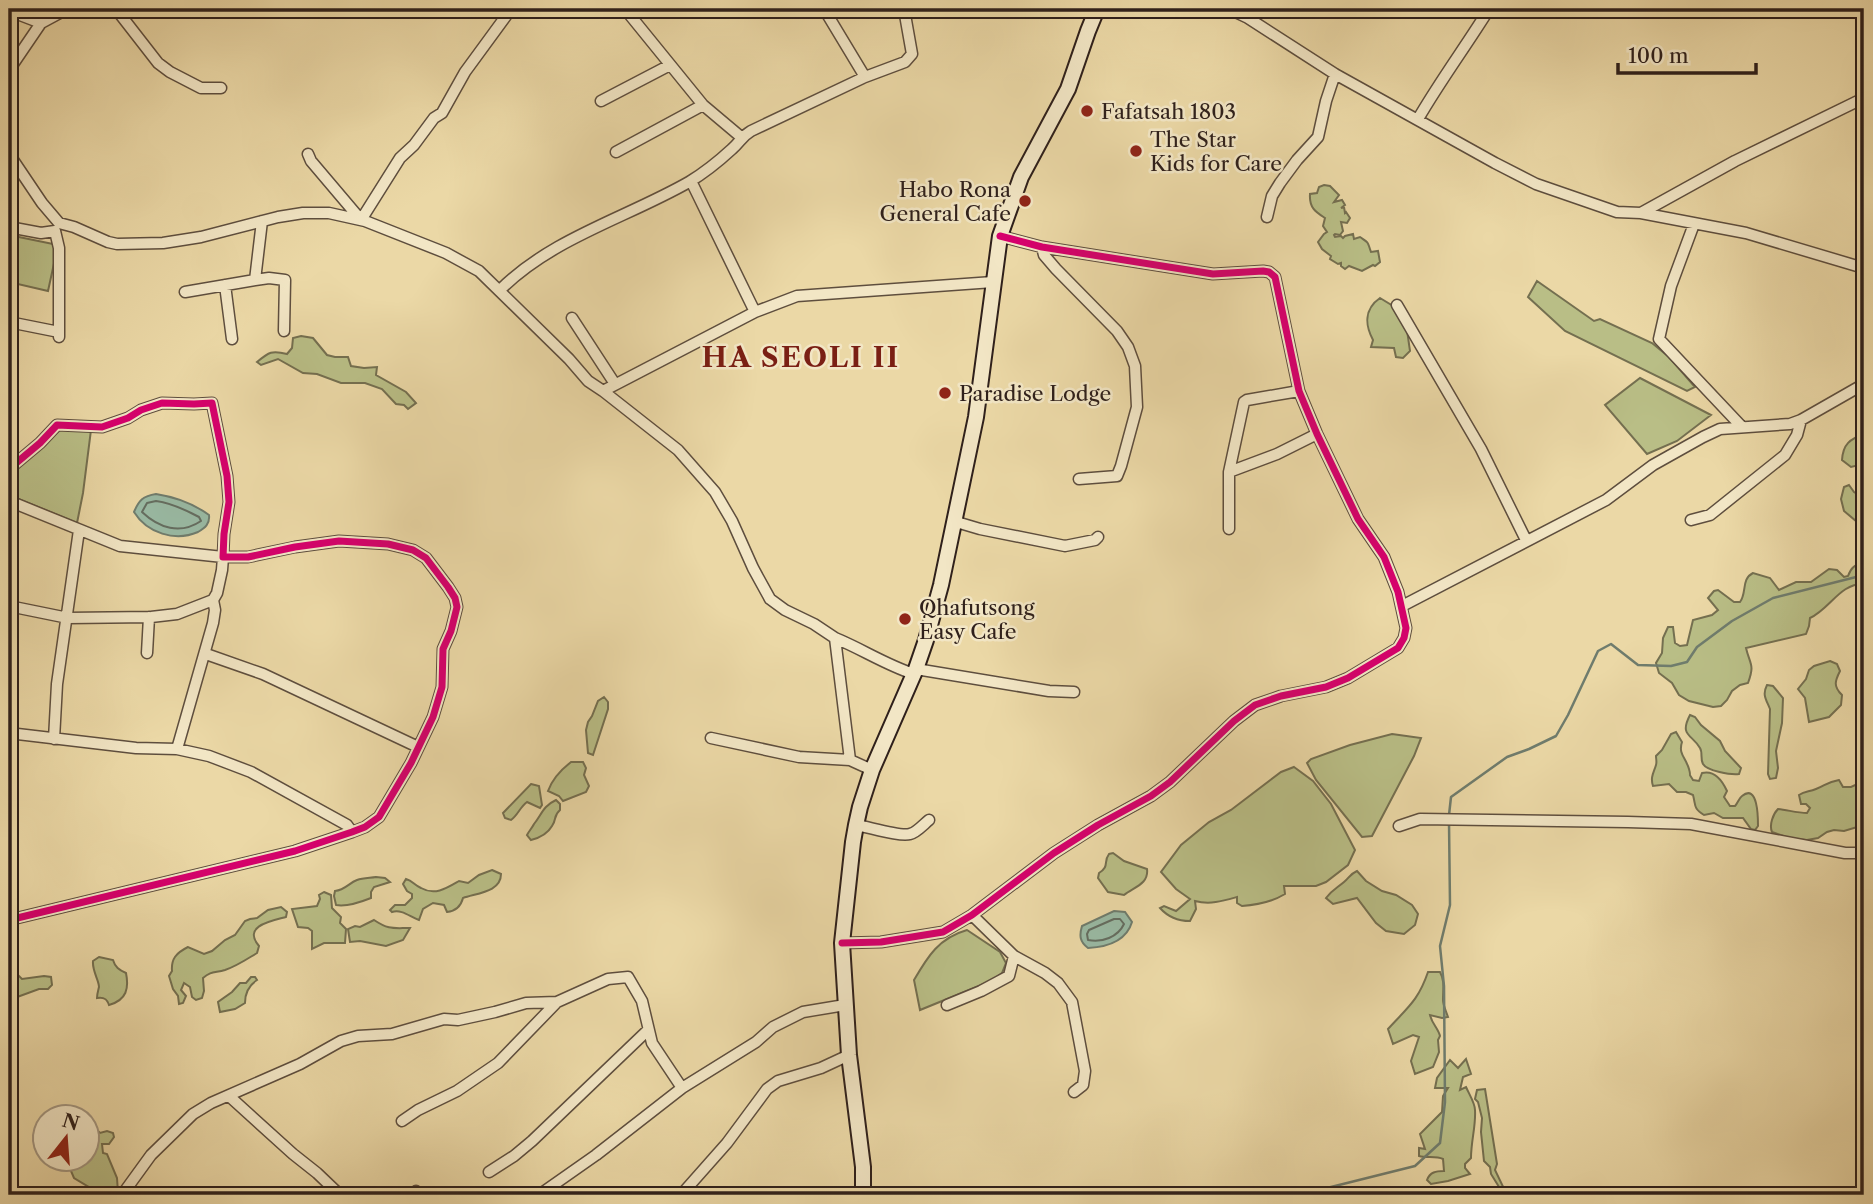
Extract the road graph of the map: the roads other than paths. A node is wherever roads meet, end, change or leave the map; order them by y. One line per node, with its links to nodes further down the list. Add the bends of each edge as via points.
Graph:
1 (9, 9): 11 (street)
2 (66, 9): 11 (street)
3 (116, 9): 17 (street, via 158,63 201,88)
4 (625, 9): 13 (street)
5 (824, 9): 16 (street)
6 (904, 9): 16 (street, via 912,54 905,62)
7 (1097, 9): 35 (main road, via 1068,89 1021,177)
8 (1230, 9): 15 (street)
9 (1489, 9): 22 (street)
10 (505, 13): 30 (street, via 442,113 400,158)
11 (41, 23): 14 (street)
12 (1864, 24): 18 (street)
13 (670, 65): 19 (street); 20 (street)
14 (9, 70)
15 (1335, 74): 22 (street); 29 (street, via 1318,137 1280,183)
16 (865, 77): 23 (street)
17 (221, 88)
18 (1864, 98): 21 (street); 28 (street)
19 (601, 101)
20 (703, 105): 23 (street); 24 (street)
21 (1864, 107)
22 (1418, 119): 28 (street, via 1536,184 1618,212)
23 (741, 137): 27 (street, via 734,148)
24 (616, 152)
25 (9, 154): 34 (street)
26 (308, 154): 30 (street)
27 (691, 181): 41 (street, via 551,250); 44 (street)
28 (1641, 213): 32 (street)
29 (1267, 217)
30 (361, 220): 31 (street, via 303,213); 41 (street, via 446,253 479,271)
31 (262, 221): 34 (street, via 201,237 142,244 108,242 74,227); 38 (street)
32 (1694, 224): 37 (street, via 1746,233 1857,266); 54 (street, via 1671,286 1659,339)
33 (9, 226): 34 (street, via 41,233)
34 (57, 227): 46 (street, via 59,334)
35 (1000, 236): 36 (street); 39 (main road)
36 (1042, 247): 52 (street, via 1213,274 1269,272 1275,277); 58 (street, via 1056,269 1117,331 1135,366 1137,407 1121,466 1116,476)
37 (1864, 264)
38 (255, 280): 40 (street); 47 (street, via 285,280)
39 (993, 282): 44 (street, via 797,296); 61 (main road, via 976,417)
40 (225, 285): 42 (street); 48 (street)
41 (500, 290): 51 (street)
42 (186, 292)
43 (1397, 306): 65 (street, via 1481,449)
44 (755, 312): 49 (street)
45 (572, 318): 49 (street)
46 (9, 322)
47 (284, 331)
48 (232, 339)
49 (615, 384): 51 (street)
50 (1864, 384): 53 (street)
51 (603, 391): 72 (street, via 678,450 715,492 770,599)
52 (1299, 391): 55 (street); 57 (street, via 1244,402)
53 (1801, 420): 54 (street); 60 (street, via 1785,456 1710,515)
54 (1742, 427): 65 (street, via 1720,429 1703,437 1653,465 1606,500)
55 (1317, 434): 57 (street); 69 (street, via 1358,519 1384,557)
56 (9, 469): 66 (street, via 57,425 102,427 162,403 212,402 229,502)
57 (1229, 472): 62 (street)
58 (1079, 479)
59 (9, 501): 63 (street)
60 (1691, 520)
61 (953, 521): 64 (street, via 1065,546); 75 (main road, via 941,585)
62 (1229, 529)
63 (79, 530): 66 (street, via 120,546); 71 (street)
64 (1098, 537)
65 (1526, 540): 69 (street)
66 (223, 556): 67 (street); 80 (street, via 248,557 339,541 388,544 426,558 457,607 443,649 442,687)
67 (213, 600): 70 (street, via 177,614); 74 (street)
68 (9, 606): 71 (street)
69 (1402, 606): 89 (street, via 1406,628 1398,648 1326,687 1255,705 1170,782 1054,853)
70 (149, 617): 71 (street); 73 (street)
71 (68, 618): 79 (street)
72 (835, 638): 75 (street); 82 (street)
73 (147, 653)
74 (206, 654): 80 (street, via 263,674); 81 (street)
75 (915, 672): 76 (street); 83 (main road)
76 (1074, 692)
77 (9, 733): 79 (street)
78 (711, 737): 82 (street, via 799,757)
79 (54, 739): 81 (street)
80 (418, 747): 87 (street, via 379,817)
81 (177, 749): 87 (street, via 251,772)
82 (850, 760): 83 (street)
83 (872, 770): 85 (main road)
84 (929, 820): 85 (street, via 912,834 900,835)
85 (856, 825): 91 (main road)
86 (1399, 826): 88 (street, via 1420,819 1690,824)
87 (352, 832): 90 (street, via 296,850)
88 (1864, 853)
89 (972, 915): 91 (street, via 943,932); 92 (street)
90 (9, 920)
91 (842, 943): 95 (main road)
92 (1014, 956): 94 (street, via 1009,976); 99 (street, via 1058,983 1072,1002 1085,1071 1083,1085)
93 (557, 1002): 96 (street, via 608,979 628,977 642,1002); 100 (street, via 526,1003 392,1034 358,1036); 101 (street, via 498,1063)
94 (947, 1004)
95 (845, 1005): 97 (main road); 98 (street, via 803,1012 773,1027)
96 (648, 1030): 98 (street); 102 (street, via 532,1141)
97 (849, 1055): 106 (street, via 767,1089); 107 (main road)
98 (682, 1088): 105 (street)
99 (1074, 1092)
100 (229, 1096): 103 (street, via 193,1114 151,1155); 104 (street)
101 (402, 1121)
102 (489, 1172)
103 (122, 1195)
104 (340, 1195)
105 (539, 1195)
106 (681, 1195)
107 (863, 1195)

